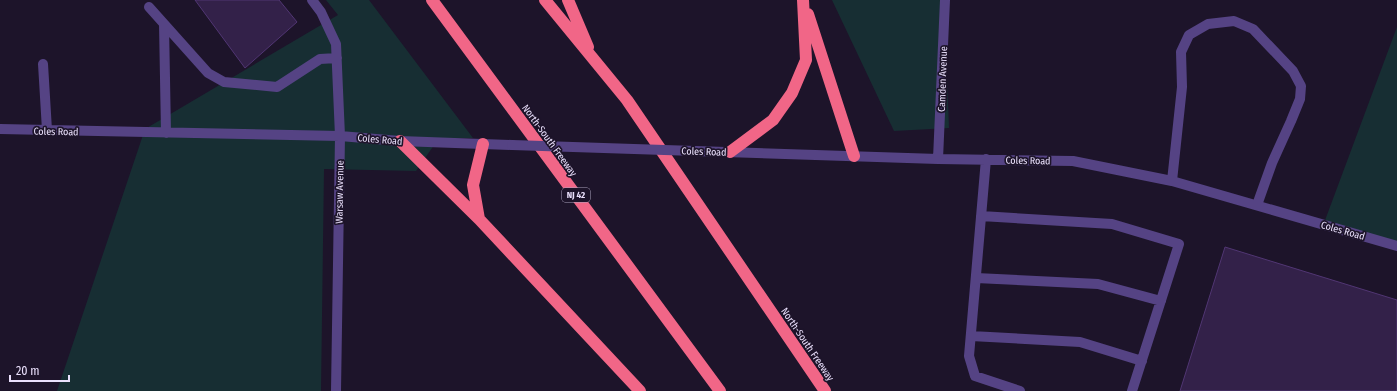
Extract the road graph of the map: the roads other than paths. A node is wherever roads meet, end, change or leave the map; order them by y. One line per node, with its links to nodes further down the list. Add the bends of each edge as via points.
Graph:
1 (312, 0): 9 (street, Warsaw Avenue, via 321,12 336,44)
2 (432, 0): 33 (highway, North-South Freeway / NJ 42)
3 (545, 0): 10 (highway, North-South Freeway)
4 (568, 0): 10 (highway)
5 (803, 0): 18 (highway, via 806,60 792,93 773,120); 19 (highway)
6 (945, 0): 20 (street, Camden Avenue)
7 (149, 7): 8 (street)
8 (164, 24): 9 (street, via 208,73 224,82 277,87 320,59); 14 (street)
9 (337, 58): 15 (street, Warsaw Avenue)
10 (594, 61): 34 (highway, North-South Freeway, via 627,100)
11 (43, 64): 13 (street)
12 (0, 129): 13 (street, Coles Road)
13 (47, 130): 14 (street, Coles Road)
14 (166, 133): 15 (street, Coles Road)
15 (340, 136): 16 (street, Coles Road); 31 (street, Warsaw Avenue)
16 (400, 141): 17 (street, Coles Road); 25 (highway)
17 (484, 144): 18 (street, Coles Road, bridge); 25 (highway, via 473,186)
18 (730, 152): 19 (street, Coles Road)
19 (854, 156): 20 (street, Coles Road)
20 (938, 158): 21 (street, Coles Road)
21 (986, 159): 22 (street, Coles Road, via 1073,161); 24 (street)
22 (1172, 180): 23 (street, Coles Road); 23 (street, via 1182,87 1181,52 1189,35 1208,24 1234,21 1253,29 1293,71 1301,86 1300,99)
23 (1257, 205): 26 (street, Coles Road)
24 (981, 216): 27 (street); 28 (street, via 1112,224 1179,244)
25 (479, 219): 32 (highway)
26 (1397, 246)
27 (976, 278): 28 (street, via 1098,284); 29 (street)
28 (1161, 301): 30 (street)
29 (971, 336): 30 (street, via 1080,342); 35 (street, via 969,356 975,376)
30 (1142, 361): 36 (street)
31 (336, 391)
32 (640, 391)
33 (720, 391)
34 (825, 391)
35 (1020, 391)
36 (1132, 391)

